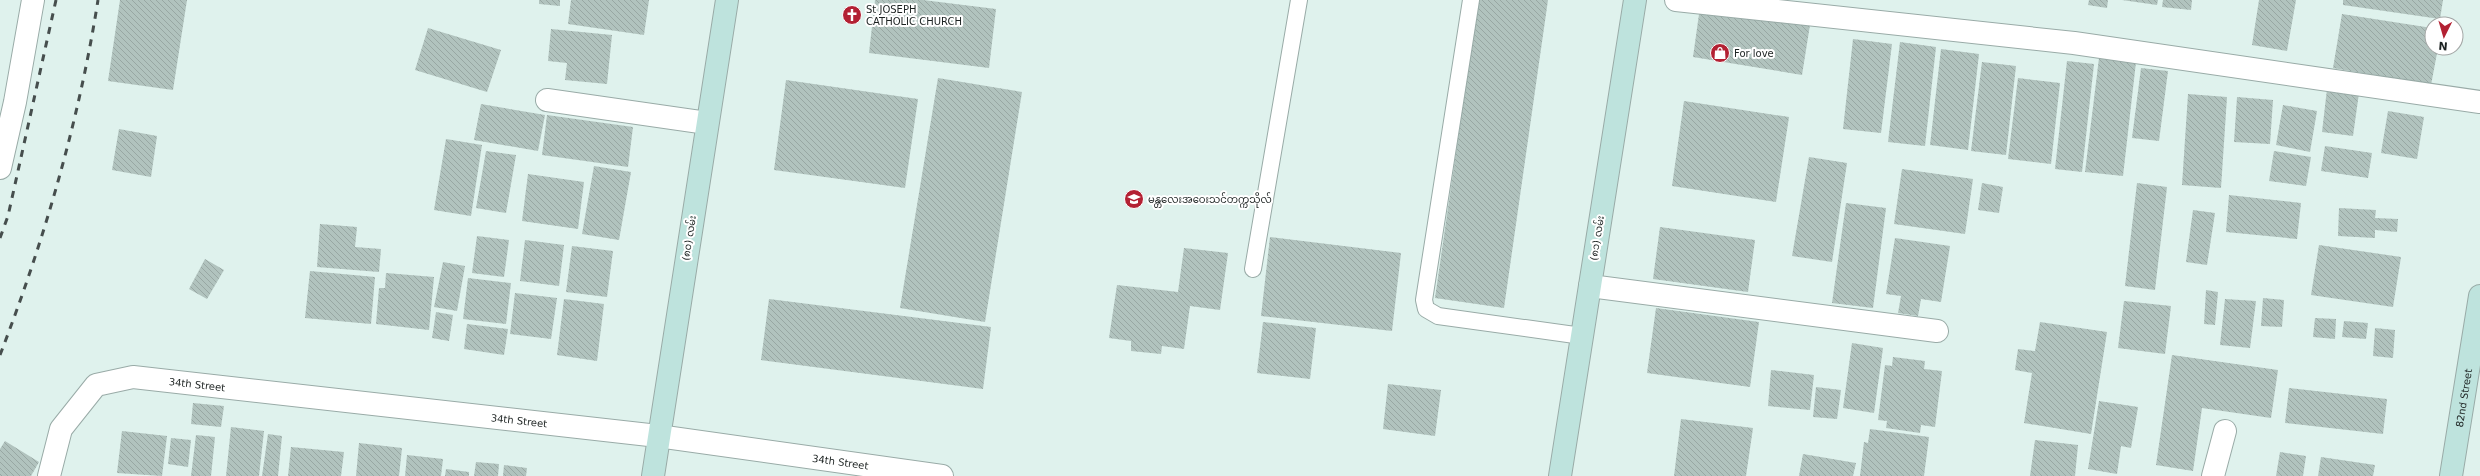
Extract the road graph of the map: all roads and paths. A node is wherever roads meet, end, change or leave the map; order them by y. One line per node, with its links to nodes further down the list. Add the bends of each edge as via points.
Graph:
1 (33, 0): 10 (street)
2 (727, 0): 9 (street, (၈၀) လမ်း)
3 (1299, 0): 11 (lane)
4 (1471, 0): 15 (lane, via 1424,300 1426,309 1438,316)
5 (1635, 0): 12 (street, (၈၁) လမ်း)
6 (1676, 0): 8 (street, via 2074,43)
7 (548, 100): 9 (street)
8 (2480, 102)
9 (707, 123): 17 (street, (၈၀) လမ်း)
10 (0, 168)
11 (1253, 269)
12 (1590, 286): 14 (street); 15 (street, (၈၁) လမ်း)
13 (2480, 296): 23 (street, 82nd Street)
14 (1937, 331)
15 (1582, 336): 21 (street, (၈၁) လမ်း)
16 (2225, 431): 22 (street)
17 (658, 436): 18 (street, 34th Street, via 133,377 96,385 61,429); 19 (street, (၈၀) လမ်း); 20 (street, 34th Street)
18 (49, 476)
19 (653, 476)
20 (942, 476)
21 (1560, 476)
22 (2213, 476)
23 (2451, 476)

